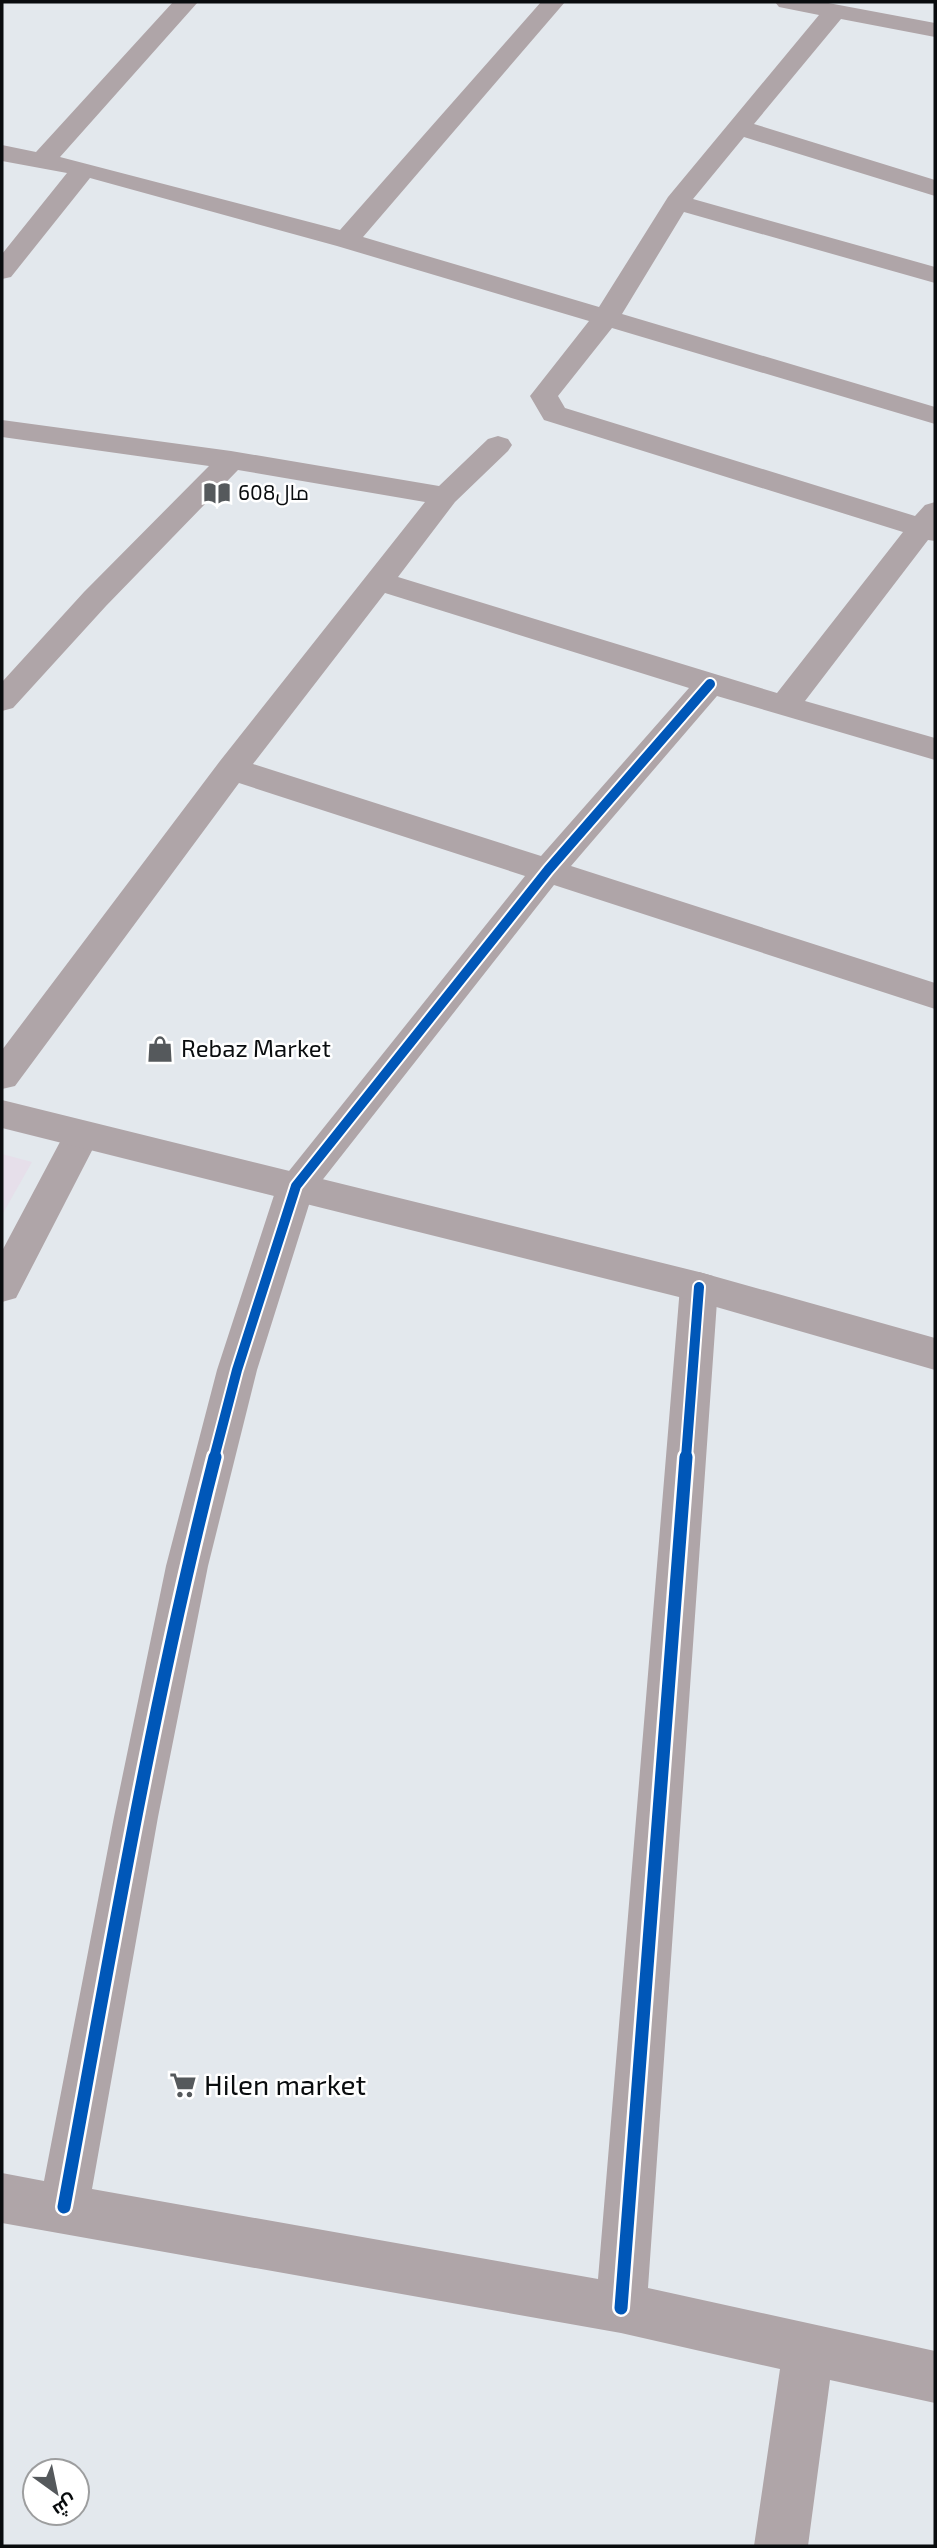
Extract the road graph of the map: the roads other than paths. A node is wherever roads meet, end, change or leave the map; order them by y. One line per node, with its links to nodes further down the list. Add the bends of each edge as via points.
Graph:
1 (186, 2): 8 (street)
2 (553, 2): 12 (street)
3 (787, 2): 4 (street)
4 (834, 12): 5 (street); 6 (street)
5 (935, 30)
6 (740, 128): 10 (street); 11 (street)
7 (2, 153): 8 (street)
8 (43, 160): 9 (street)
9 (83, 169): 12 (street); 13 (street)
10 (935, 188)
11 (677, 202): 14 (street); 15 (street)
12 (346, 240): 15 (street)
13 (2, 271)
14 (935, 275)
15 (606, 317): 16 (street); 21 (street, via 544,396 554,414)
16 (935, 416)
17 (2, 428): 19 (street)
18 (498, 445): 20 (street)
19 (231, 460): 20 (street); 24 (street)
20 (445, 496): 22 (street)
21 (931, 524): 25 (street)
22 (379, 581): 23 (street); 27 (street)
23 (710, 684): 25 (street); 28 (street)
24 (2, 701)
25 (785, 705): 26 (street)
26 (935, 749)
27 (232, 769): 28 (street); 30 (street)
28 (548, 870): 29 (street); 33 (street)
29 (935, 996)
30 (2, 1076)
31 (2, 1114): 32 (street)
32 (82, 1135): 33 (street); 34 (street)
33 (296, 1186): 35 (street); 38 (street, via 237,1370 187,1566)
34 (2, 1287)
35 (699, 1287): 36 (street); 39 (street)
36 (935, 1354)
37 (2, 2198): 38 (street)
38 (64, 2207): 39 (street)
39 (621, 2308): 40 (street)
40 (809, 2348): 41 (street); 42 (street)
41 (935, 2377)
42 (781, 2546)

